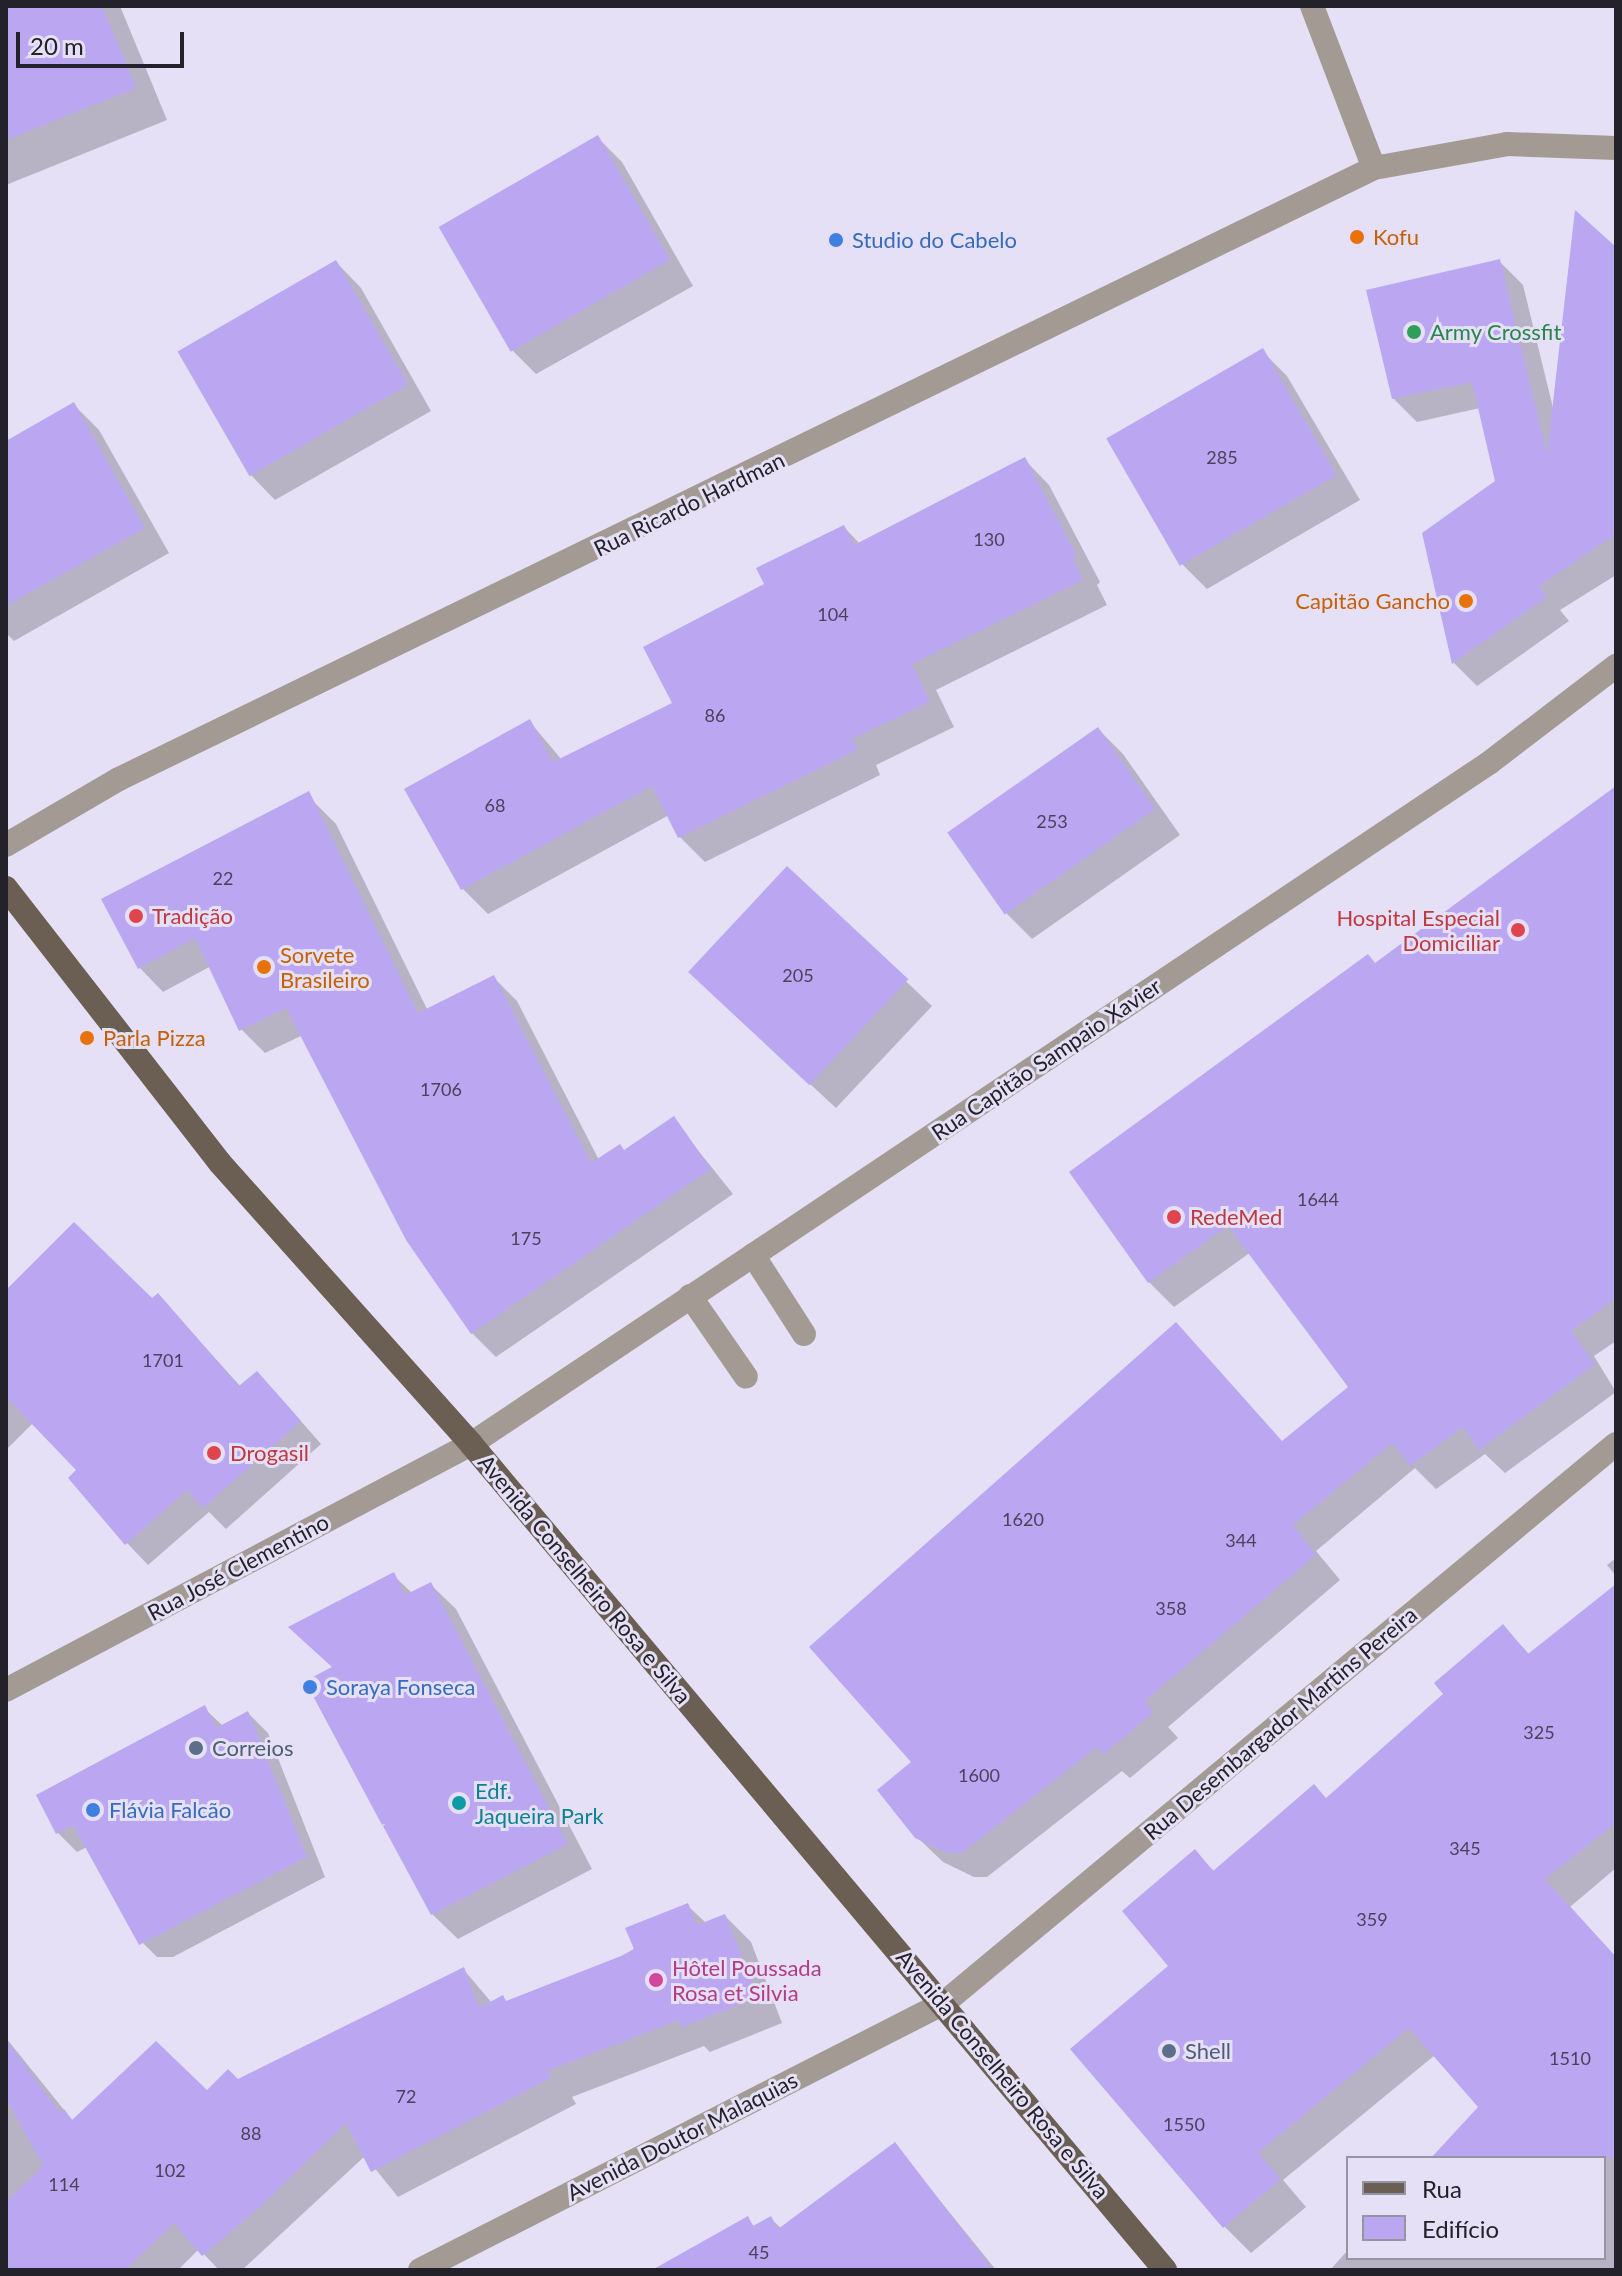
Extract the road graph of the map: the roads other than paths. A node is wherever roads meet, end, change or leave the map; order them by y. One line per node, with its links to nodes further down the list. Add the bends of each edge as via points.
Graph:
1 (1312, 6): 3 (street)
2 (1616, 148): 3 (street, Rua Ricardo Hardman, via 1507,144)
3 (1374, 168): 5 (street, Rua Ricardo Hardman, via 119,779)
4 (1616, 666): 7 (street, Rua Capitão Sampaio Xavier, via 1489,763)
5 (6, 845)
6 (6, 888): 11 (main road, Avenida Conselheiro Rosa e Silva, via 220,1163)
7 (753, 1255): 8 (street, Rua Capitão Sampaio Xavier); 9 (street)
8 (690, 1296): 10 (street); 11 (street, Rua Capitão Sampaio Xavier)
9 (804, 1334)
10 (746, 1377)
11 (471, 1444): 13 (street, Rua José Clementino); 14 (main road, Avenida Conselheiro Rosa e Silva)
12 (1616, 1444): 14 (street, Rua Desembargador Martins Pereira)
13 (6, 1690)
14 (944, 2003): 15 (street, Avenida Doutor Malaquias); 16 (main road, Avenida Conselheiro Rosa e Silva)
15 (420, 2270)
16 (1165, 2270)

